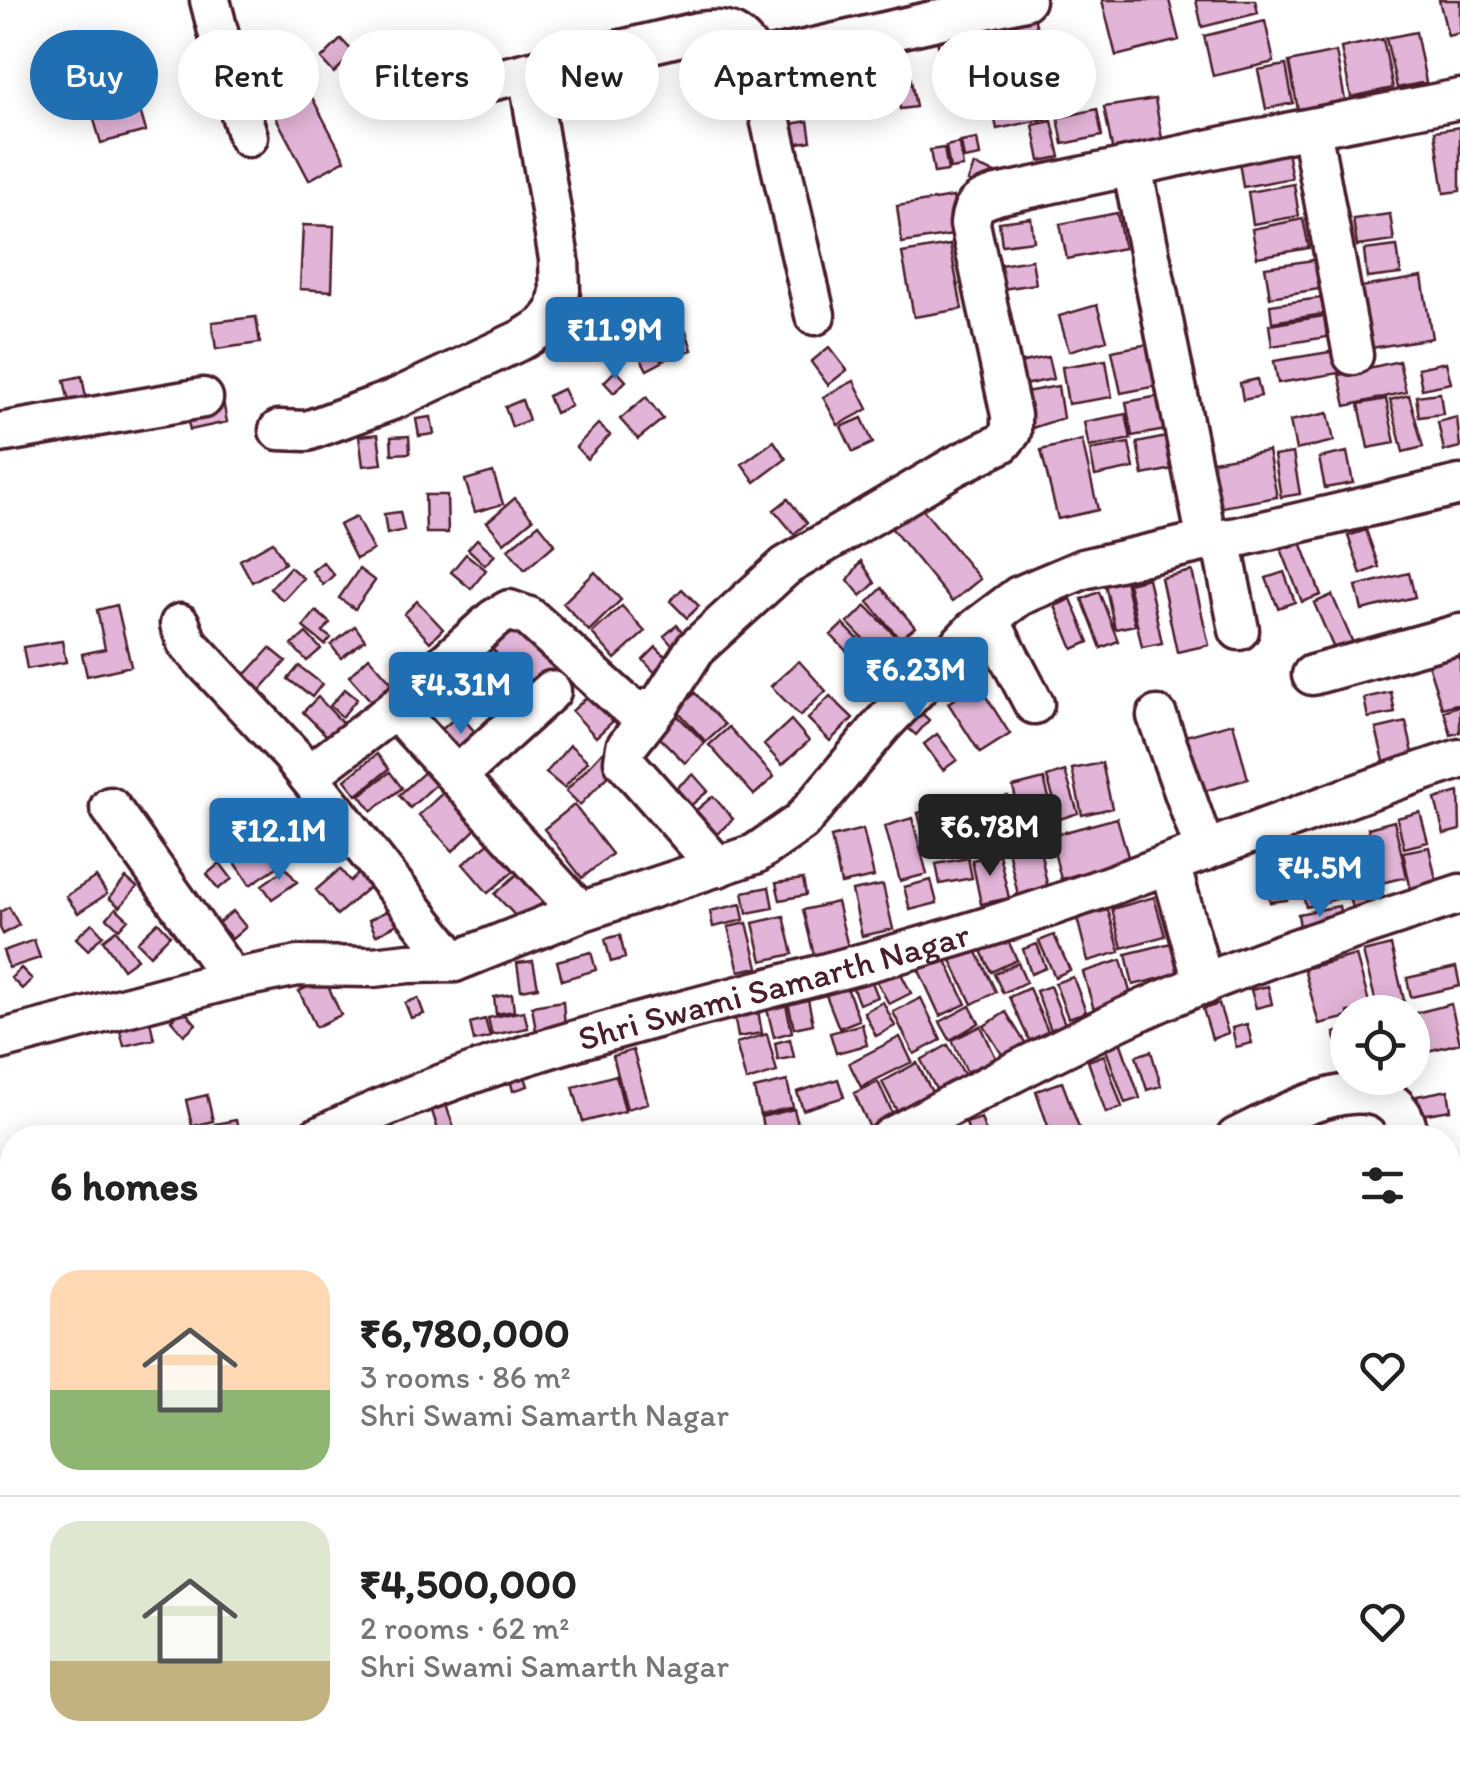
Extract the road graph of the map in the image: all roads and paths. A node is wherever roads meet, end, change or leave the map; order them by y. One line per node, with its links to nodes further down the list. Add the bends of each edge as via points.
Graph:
1 (210, 0): 9 (street)
2 (1025, 0): 3 (street)
3 (884, 16): 4 (street)
4 (845, 30)
5 (1460, 99): 8 (street)
6 (536, 120): 14 (street, via 561,277 556,311 544,326 395,398 307,431)
7 (771, 120): 11 (street)
8 (1311, 129): 10 (street); 12 (street)
9 (248, 137)
10 (1132, 166): 17 (street); 24 (street, via 997,195 971,210 1011,432 786,566 695,649)
11 (815, 316)
12 (1354, 355)
13 (202, 398): 15 (street)
14 (279, 430)
15 (0, 434)
16 (1460, 485): 17 (street)
17 (1214, 540): 18 (street, via 1083,570 1020,596); 20 (street)
18 (989, 619): 25 (street); 33 (street, via 883,724 801,822 755,854)
19 (180, 624): 29 (street, via 188,643)
20 (1239, 630)
21 (1460, 634): 22 (street)
22 (1312, 675)
23 (552, 690): 30 (street)
24 (660, 704): 26 (street, via 639,713 529,616 509,610); 33 (street, via 626,748 624,761)
25 (1034, 704)
26 (395, 709): 29 (street); 30 (street)
27 (1157, 716): 32 (street)
28 (1460, 759): 32 (street, Shri Swami Samarth Nagar)
29 (308, 776): 36 (street)
30 (456, 776): 35 (street)
31 (110, 807): 37 (street)
32 (1187, 857): 38 (street); 40 (street, Shri Swami Samarth Nagar, via 932,944 484,1070)
33 (718, 866): 35 (street)
34 (1460, 894): 38 (street)
35 (580, 912): 36 (street)
36 (454, 962): 37 (street, via 298,966)
37 (232, 979): 39 (street)
38 (1204, 985): 41 (street, via 1012,1072)
39 (0, 1040)
40 (342, 1125)
41 (914, 1125)
42 (1265, 1125): 43 (street, via 1354,1092 1381,1096)
43 (1405, 1125)

